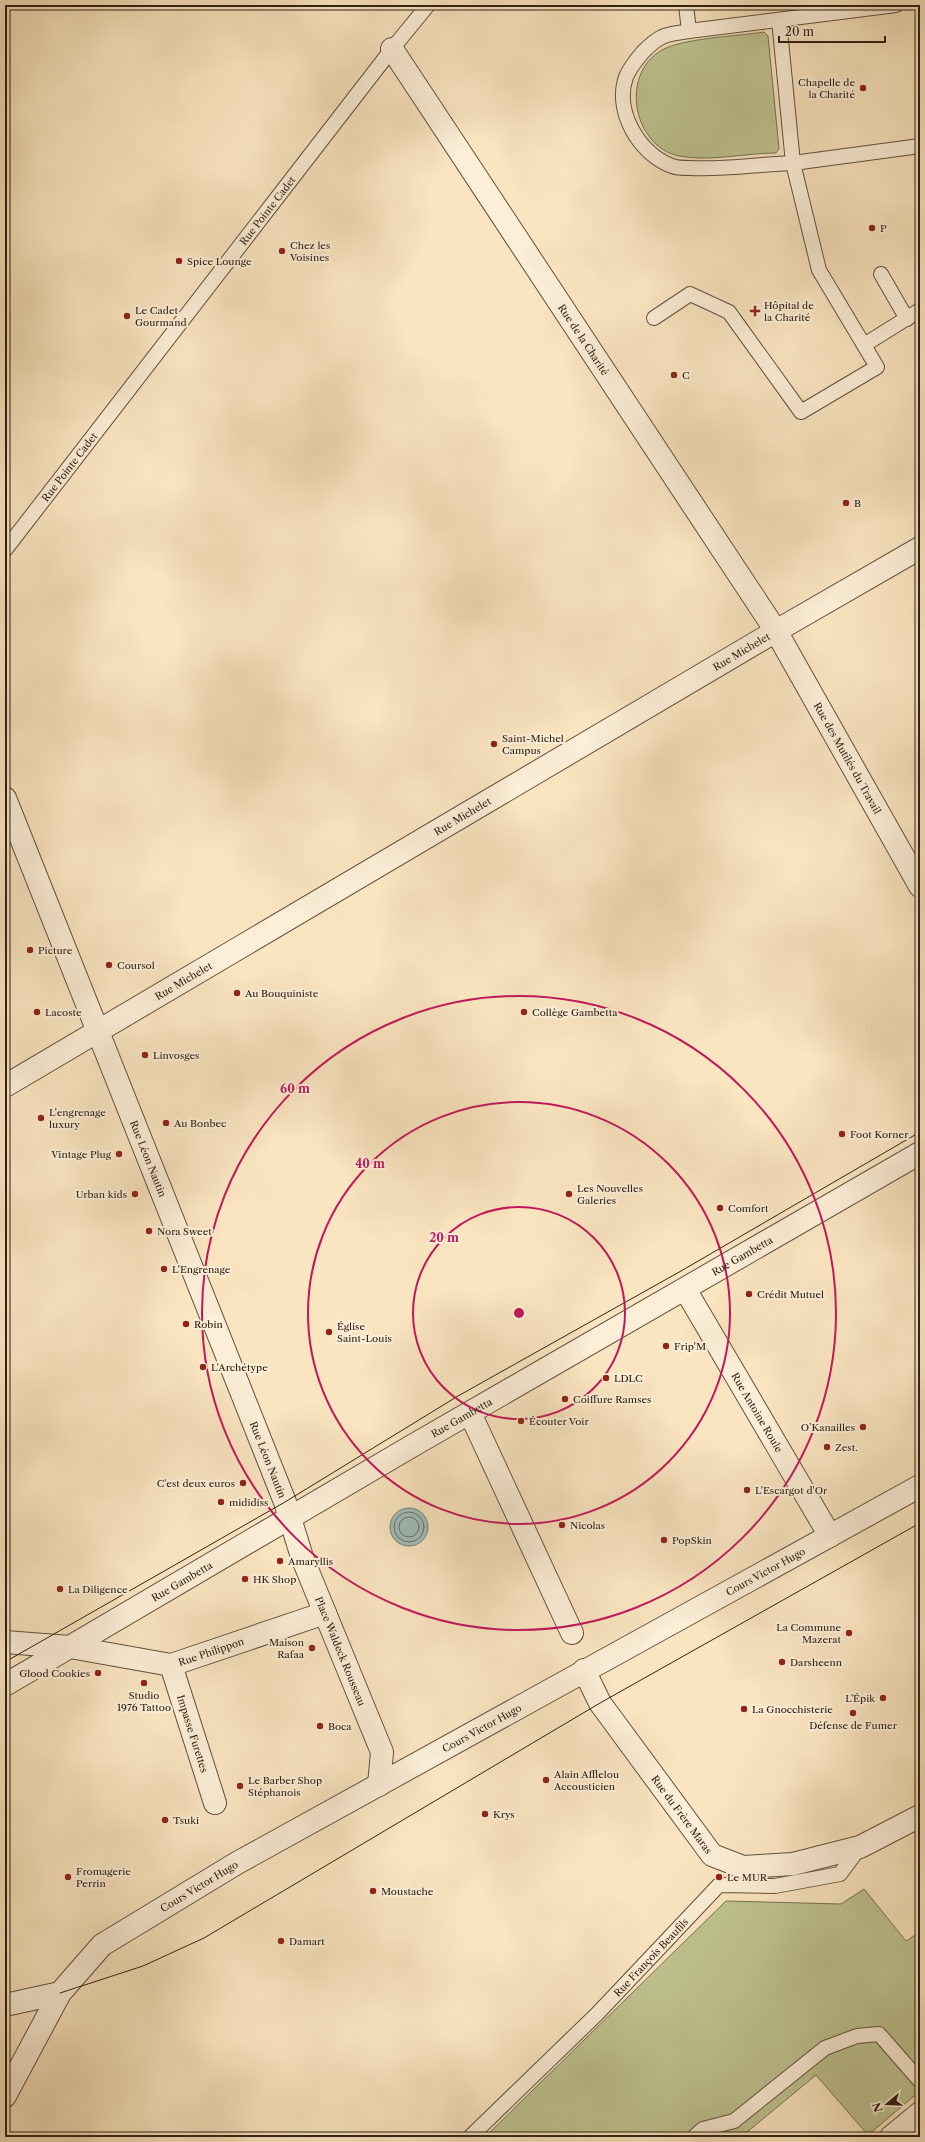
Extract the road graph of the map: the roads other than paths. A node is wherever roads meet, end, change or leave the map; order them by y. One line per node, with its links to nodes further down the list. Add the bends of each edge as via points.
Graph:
1 (428, 5): 6 (lane, Rue Pointe Cadet)
2 (686, 5): 5 (lane)
3 (896, 5): 4 (lane)
4 (779, 20): 5 (lane); 8 (lane)
5 (689, 31): 8 (lane, via 662,36 649,45 635,61 626,77 624,97 627,117 642,145 673,167 704,169)
6 (392, 49): 15 (lane, Rue Pointe Cadet); 16 (street, Rue de la Charité)
7 (920, 146): 8 (lane)
8 (793, 163): 13 (lane, via 819,270)
9 (881, 274): 12 (lane)
10 (920, 310): 12 (lane)
11 (654, 318): 13 (lane, via 690,294 729,312 801,412 877,367)
12 (907, 318): 13 (lane)
13 (864, 345)
14 (920, 548): 16 (street, Rue Michelet)
15 (5, 550)
16 (776, 631): 18 (street, Rue des Mutilés du Travail); 19 (street, Rue Michelet)
17 (5, 798): 19 (street, Rue Léon Nautin)
18 (920, 886)
19 (98, 1032): 20 (street, Rue Michelet); 25 (street, Rue Léon Nautin, via 285,1502)
20 (5, 1086)
21 (920, 1153): 22 (street, Rue Gambetta)
22 (685, 1289): 23 (street, Rue Gambetta); 26 (street, Rue Antoine Roule)
23 (470, 1413): 25 (street, Rue Gambetta); 28 (street)
24 (920, 1486): 26 (street, Cours Victor Hugo)
25 (289, 1519): 27 (street, Place Waldeck Rousseau); 30 (street, Rue Gambetta)
26 (830, 1536): 32 (street, Cours Victor Hugo)
27 (325, 1613): 31 (street, Rue Philippon); 34 (street, Place Waldeck Rousseau, via 382,1752)
28 (572, 1633)
29 (5, 1642): 30 (street, Rue Philippon)
30 (70, 1647): 31 (street, Rue Philippon); 33 (street, Rue Gambetta)
31 (171, 1665): 35 (street, Impasse Furettes)
32 (584, 1670): 34 (street, Cours Victor Hugo); 37 (street, Rue du Frère Maras, via 600,1703 712,1855 743,1867 786,1864)
33 (5, 1685)
34 (379, 1785): 38 (street, Cours Victor Hugo, via 237,1863 102,1945)
35 (215, 1803)
36 (920, 1816): 37 (street, Rue du Frère Maras)
37 (860, 1847): 43 (lane, Rue François Beaufils, via 840,1874 776,1886 719,1885 597,2014)
38 (60, 1993): 39 (street); 41 (street, Cours Victor Hugo)
39 (5, 2005)
40 (920, 2081): 44 (lane, via 879,2034 857,2036 825,2048 734,2121 703,2129)
41 (5, 2096)
42 (920, 2113): 45 (street)
43 (470, 2137)
44 (694, 2137)
45 (891, 2137)

